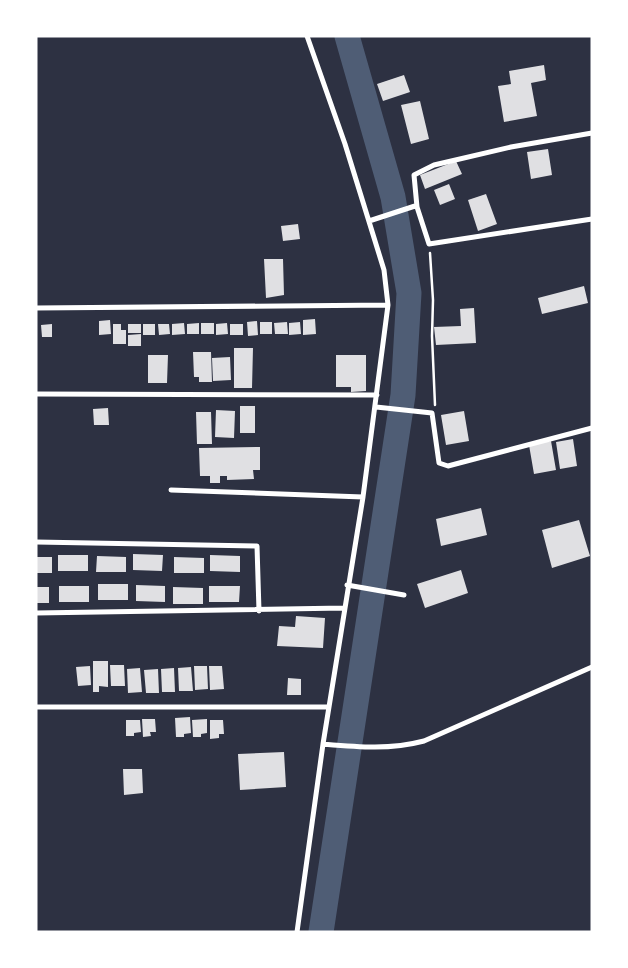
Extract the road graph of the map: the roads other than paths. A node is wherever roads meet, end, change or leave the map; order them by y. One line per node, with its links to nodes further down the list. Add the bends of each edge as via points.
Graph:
1 (307, 36): 5 (street)
2 (592, 133): 3 (street, via 511,147 419,170 414,175)
3 (418, 207): 4 (street, via 429,244); 5 (street)
4 (592, 219)
5 (369, 221): 6 (street, via 384,270)
6 (388, 305): 7 (street); 9 (street)
7 (36, 308)
8 (36, 394): 9 (street)
9 (377, 395): 10 (street)
10 (377, 407): 11 (street, via 432,413 439,463 448,466); 13 (street)
11 (592, 428)
12 (171, 490): 13 (street)
13 (363, 496): 15 (street)
14 (36, 542): 18 (street, via 257,546)
15 (348, 586): 16 (street); 17 (street)
16 (404, 595)
17 (344, 608): 18 (street); 21 (street)
18 (259, 611): 19 (street)
19 (36, 613)
20 (592, 667): 23 (street, via 424,741 404,746 366,748)
21 (329, 707): 22 (street); 23 (street)
22 (36, 708)
23 (323, 744): 24 (street)
24 (297, 932)

